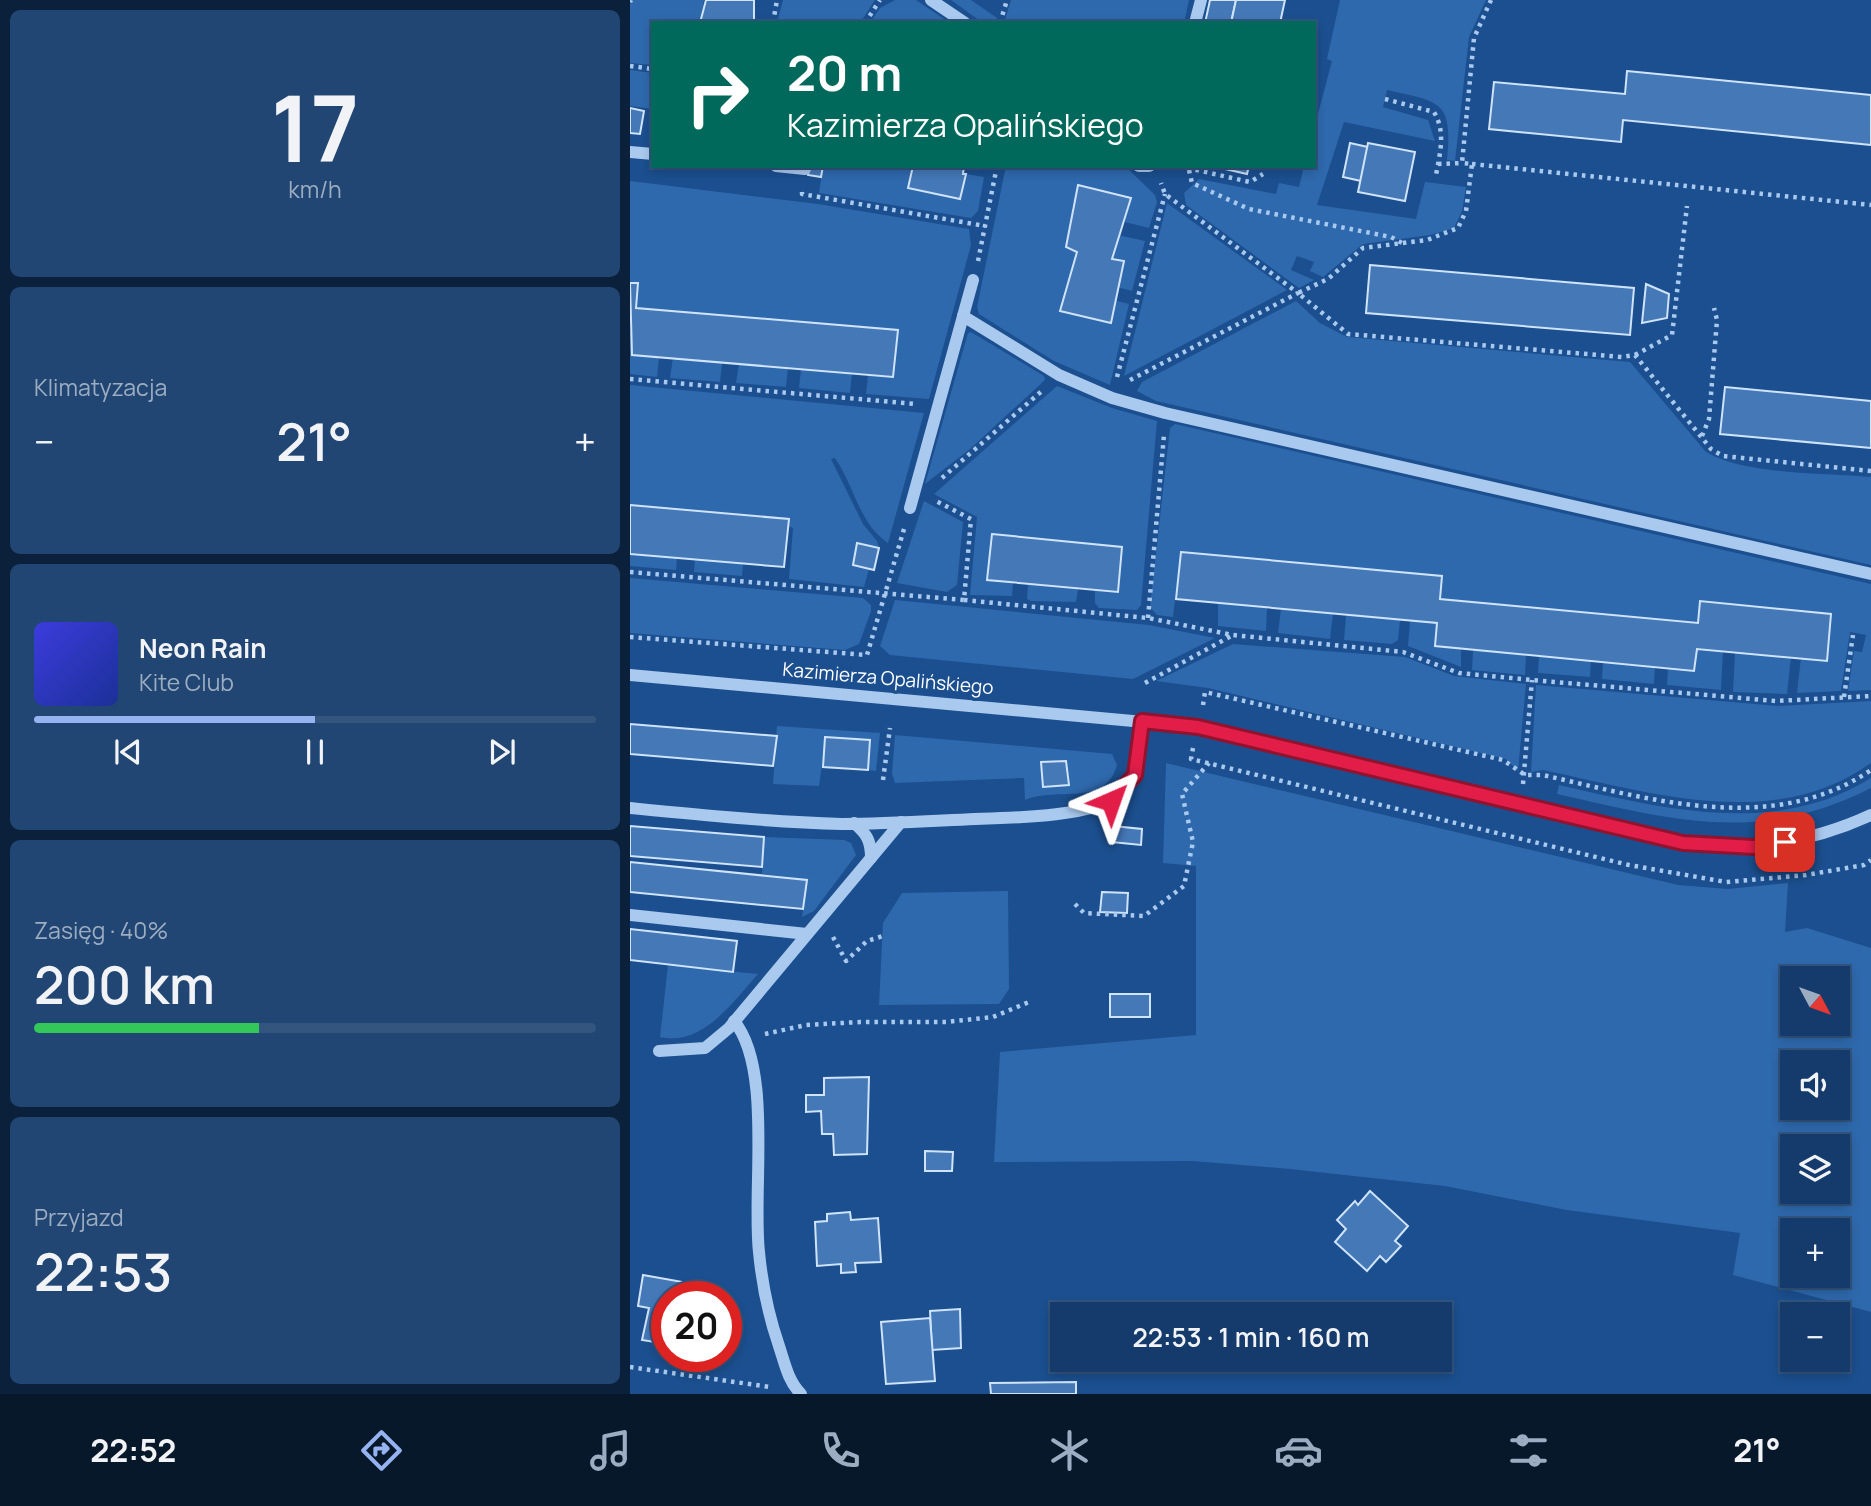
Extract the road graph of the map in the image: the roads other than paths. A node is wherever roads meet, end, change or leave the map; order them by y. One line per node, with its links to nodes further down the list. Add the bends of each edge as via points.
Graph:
1 (931, 0): 3 (street)
2 (1200, 0): 4 (street)
3 (962, 21)
4 (1195, 21)
5 (630, 152): 6 (street)
6 (651, 154)
7 (795, 168): 8 (street)
8 (805, 169)
9 (973, 280): 10 (street)
10 (963, 316): 11 (street); 12 (street, via 1059,375 1165,413)
11 (911, 508)
12 (1871, 574)
13 (630, 675): 14 (street, Kazimierza Opalińskiego)
14 (1142, 721): 16 (street, Kazimierza Opalińskiego, via 1198,727 1683,843 1754,847 1808,839); 17 (street, via 1135,775 1111,801 1025,818)
15 (630, 808): 18 (street)
16 (1871, 815)
17 (901, 822): 18 (street); 19 (street)
18 (854, 823): 19 (street, via 866,833)
19 (871, 858): 21 (street)
20 (630, 915): 21 (street)
21 (807, 934): 22 (street)
22 (734, 1021): 23 (street, via 705,1048); 24 (street, via 749,1049 758,1118 758,1251 772,1326)
23 (659, 1051)
24 (796, 1389)

